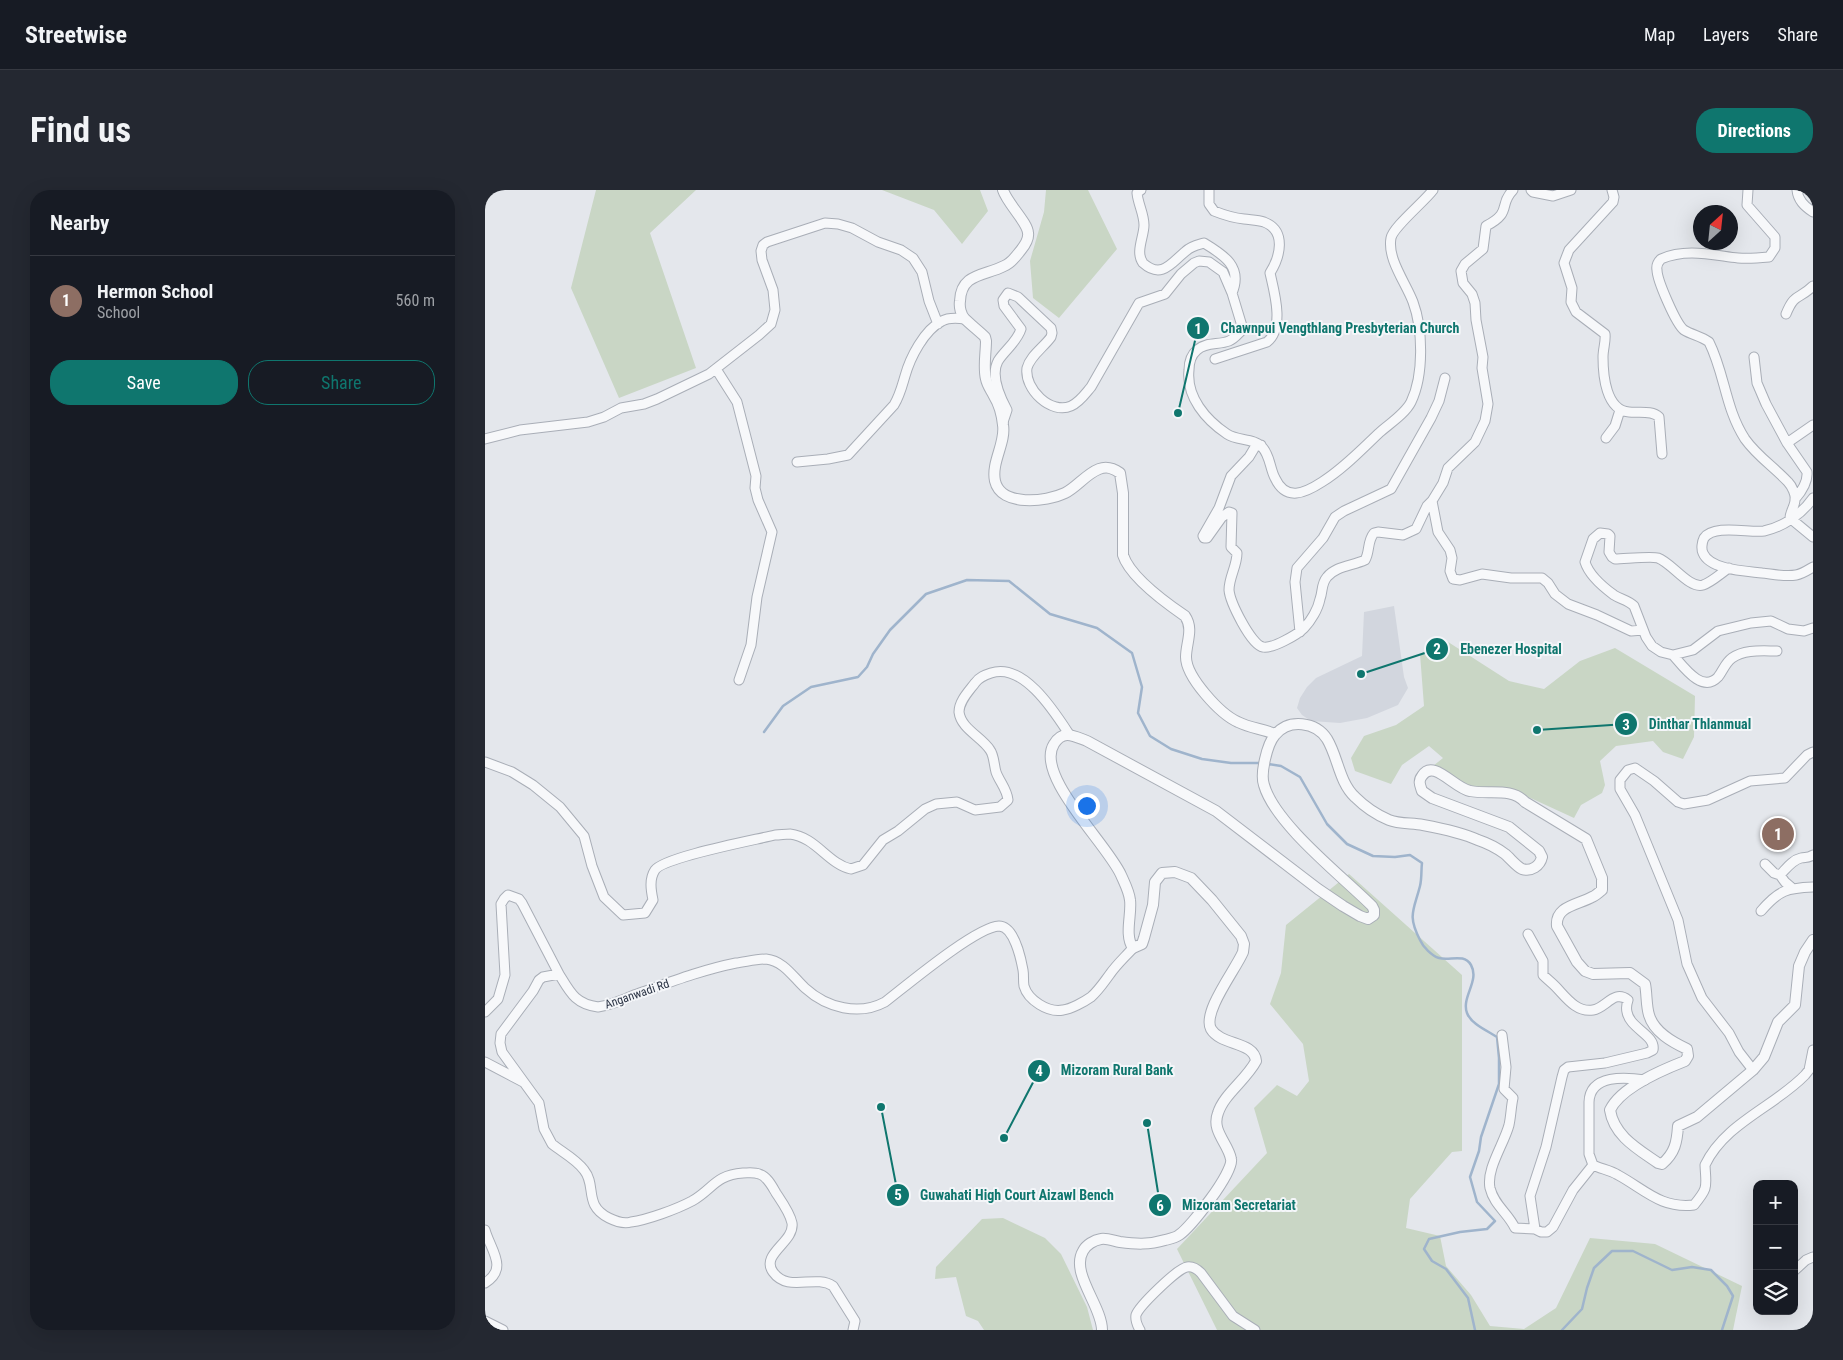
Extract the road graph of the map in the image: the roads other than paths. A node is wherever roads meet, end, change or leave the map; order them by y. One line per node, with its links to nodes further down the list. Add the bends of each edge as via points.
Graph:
1 (1003, 190): 15 (street, via 1026,224 1028,236 1013,260 963,285 959,302)
2 (1141, 190): 13 (street, via 1137,193 1144,224 1139,253 1143,263 1152,269 1165,269 1186,250 1204,243 1226,257 1232,265 1236,284)
3 (1209, 190): 18 (street, via 1209,204 1214,211 1264,222 1275,231 1280,243 1276,263 1270,273 1278,314 1273,335 1267,342)
4 (1433, 190): 27 (street, via 1396,229 1391,239 1400,276 1413,300 1420,336 1418,378 1411,403 1325,481 1306,492 1295,494 1281,488)
5 (1513, 190): 32 (street, via 1499,219 1486,226 1483,249 1461,271 1463,283 1475,303 1488,404 1485,421 1475,442 1448,468)
6 (1531, 190): 10 (street, via 1550,195)
7 (1612, 190): 21 (street, via 1613,202 1569,250 1564,263 1572,288 1571,302 1577,312 1605,334 1605,376 1613,404)
8 (1748, 190): 31 (street, via 1747,205 1775,237 1775,248 1769,257 1737,258 1686,253 1661,260 1657,269 1667,300 1680,325 1704,338 1711,348 1736,424 1760,456 1788,482)
9 (1797, 190): 11 (street, via 1797,197)
10 (1566, 191)
11 (1813, 212)
12 (1813, 286): 14 (street, via 1791,302)
13 (1232, 293): 22 (street, via 1223,272 1215,265 1194,263 1165,294 1139,303 1091,386 1072,406 1062,408 1040,398 1027,374 1031,359 1051,337 1051,328 1019,297 1009,293 1003,300 1004,306 1021,329 995,370 995,380 1007,410); 27 (street, via 1241,332 1228,341 1197,349 1190,360 1191,394 1205,414 1226,434)
14 (1786, 314)
15 (965, 319): 16 (street, via 943,320); 22 (street, via 987,341 986,379)
16 (938, 324): 19 (street, via 922,272 913,258 852,228 825,223 763,245 762,260 773,290 774,317 759,335); 29 (street, via 914,355 900,396 855,449 842,457)
17 (1754, 357): 26 (street, via 1757,383)
18 (1215, 359)
19 (716, 369): 25 (street, via 657,399 627,406 588,422 520,430); 42 (street, via 737,402 756,476 757,500 772,532 757,597 751,645)
20 (1445, 378): 39 (street, via 1431,418 1391,489 1335,517 1323,538 1297,568 1295,582)
21 (1620, 410): 24 (street, via 1615,426); 28 (street, via 1653,413 1659,417)
22 (1003, 422): 44 (street, via 995,480 1004,496 1012,499 1053,498 1066,493 1098,469 1114,469 1120,473 1126,563 1142,582 1188,620 1186,660 1189,670 1215,705 1236,721)
23 (1813, 425): 26 (street)
24 (1606, 438)
25 (485, 439)
26 (1787, 443): 31 (street, via 1807,476)
27 (1261, 445): 39 (street, via 1255,446 1249,458 1231,476 1216,515 1203,536 1207,538 1222,517 1232,513 1231,547 1237,553 1237,563 1230,578 1229,592 1249,635 1256,642 1264,648 1270,647)
28 (1661, 454)
29 (797, 462)
30 (1813, 498): 33 (street)
31 (1795, 499): 33 (street)
32 (1432, 501): 38 (street, via 1438,532 1450,550 1453,579 1482,574 1542,578 1568,604 1631,631); 39 (street, via 1412,532 1399,536 1374,533 1365,560 1341,568 1327,578 1317,608)
33 (1790, 518): 34 (street); 36 (street, via 1777,527 1761,531 1728,530 1704,538 1702,550 1706,559)
34 (1813, 537)
35 (1813, 567): 36 (street, via 1795,576)
36 (1729, 568): 38 (street, via 1705,584 1694,584 1657,558 1615,559 1609,552 1611,536 1605,533 1596,535 1585,562 1587,568 1615,596 1634,606)
37 (1813, 628): 41 (street, via 1804,631 1788,629 1771,621 1751,623 1718,631 1693,650)
38 (1643, 630): 41 (street, via 1652,646)
39 (1300, 632)
40 (1777, 651): 41 (street, via 1741,654 1731,659 1713,682 1706,684)
41 (1673, 655)
42 (739, 680)
43 (1069, 734): 44 (street, via 1216,811 1343,906 1364,918 1374,915 1372,906 1286,823 1274,807 1262,775); 46 (street, via 1021,676 996,671 986,674 962,700 959,712 963,722 991,750 1007,796 1001,807 975,810 957,802 936,804 883,840 863,865 851,869 838,864 811,842 790,834 677,859 655,871 651,887 653,900 645,913 623,914 604,897 584,836 560,807 512,772); 55 (street, via 1060,737 1052,748 1050,756 1056,781 1120,873 1130,900)
44 (1273, 737): 62 (street, via 1279,730 1293,725 1310,725 1326,738 1349,790 1372,810 1390,821 1477,839 1504,853 1521,868 1537,866 1542,857 1539,851 1509,827 1427,795 1419,785 1423,774 1435,770 1467,791 1520,796 1586,839 1602,878 1602,890 1563,909 1557,926 1585,971 1593,974 1630,973 1645,984 1653,1024 1687,1049 1685,1061)
45 (1813, 752): 61 (street, via 1785,778 1751,781 1708,800 1691,803 1678,802 1635,768 1628,770 1620,780 1620,789 1635,815 1678,920 1687,964 1702,998)
46 (485, 762)
47 (1813, 855): 49 (street, via 1793,862)
48 (1765, 864): 49 (street, via 1773,873)
49 (1780, 875): 51 (street)
50 (1813, 887): 51 (street)
51 (1791, 888): 52 (street)
52 (1761, 911)
53 (1528, 934): 65 (street, via 1543,961 1543,975 1571,1002 1590,1011 1601,1008 1612,998 1625,998 1630,1020 1654,1045 1647,1054 1565,1070 1531,1196)
54 (1813, 940): 61 (street, via 1799,966 1795,1005 1778,1022 1766,1052)
55 (1133, 948): 56 (street, Anganwadi Rd, via 1089,998 1063,1010 1042,1006 1031,997 1024,987 1015,943 1005,928 998,926 984,930 950,952 885,1002 861,1010 819,998 788,969 766,959 711,968 598,1007 572,995); 73 (street, via 1142,944 1157,877 1162,873 1175,872 1191,878 1241,936 1244,944 1210,1015 1211,1029 1225,1041 1253,1052 1256,1061 1217,1113 1217,1128 1230,1153 1231,1168 1186,1228 1177,1237 1155,1244 1103,1239 1095,1240 1083,1251 1079,1266)
56 (559, 974): 57 (street, via 522,903 508,895 501,904 505,975 498,999); 63 (street, via 539,980 501,1034 502,1052)
57 (485, 1012)
58 (1502, 1035): 65 (street, via 1506,1068 1504,1089 1513,1098 1509,1125 1491,1172 1490,1188 1499,1208 1515,1228)
59 (1813, 1050): 64 (street, via 1805,1076 1726,1136 1714,1150 1705,1165 1705,1191 1694,1205 1661,1201 1618,1174)
60 (485, 1062): 63 (street)
61 (1753, 1070): 62 (street, via 1697,1118 1678,1126 1673,1153 1662,1164 1625,1139 1611,1115 1610,1110 1617,1098)
62 (1645, 1080): 64 (street, via 1619,1078 1599,1083 1593,1088 1589,1096 1589,1154)
63 (526, 1084): 72 (street, via 539,1104 552,1144 585,1171 598,1211 619,1222 630,1223 674,1209 692,1201 723,1177 751,1173 763,1176 792,1222 789,1235 771,1258 771,1270 792,1283 820,1282 833,1286 855,1321)
64 (1593, 1164): 65 (street, via 1573,1190 1553,1227 1547,1232)
65 (1535, 1229)
66 (485, 1230): 69 (street, via 498,1264 495,1273)
67 (1813, 1257): 68 (street)
68 (1795, 1270)
69 (485, 1283)
70 (485, 1320): 71 (street)
71 (503, 1330)
72 (853, 1330)
73 (1102, 1330)
74 (1140, 1330): 75 (street, via 1136,1319 1139,1310 1178,1270 1188,1266 1201,1273 1233,1316)
75 (1255, 1330)

